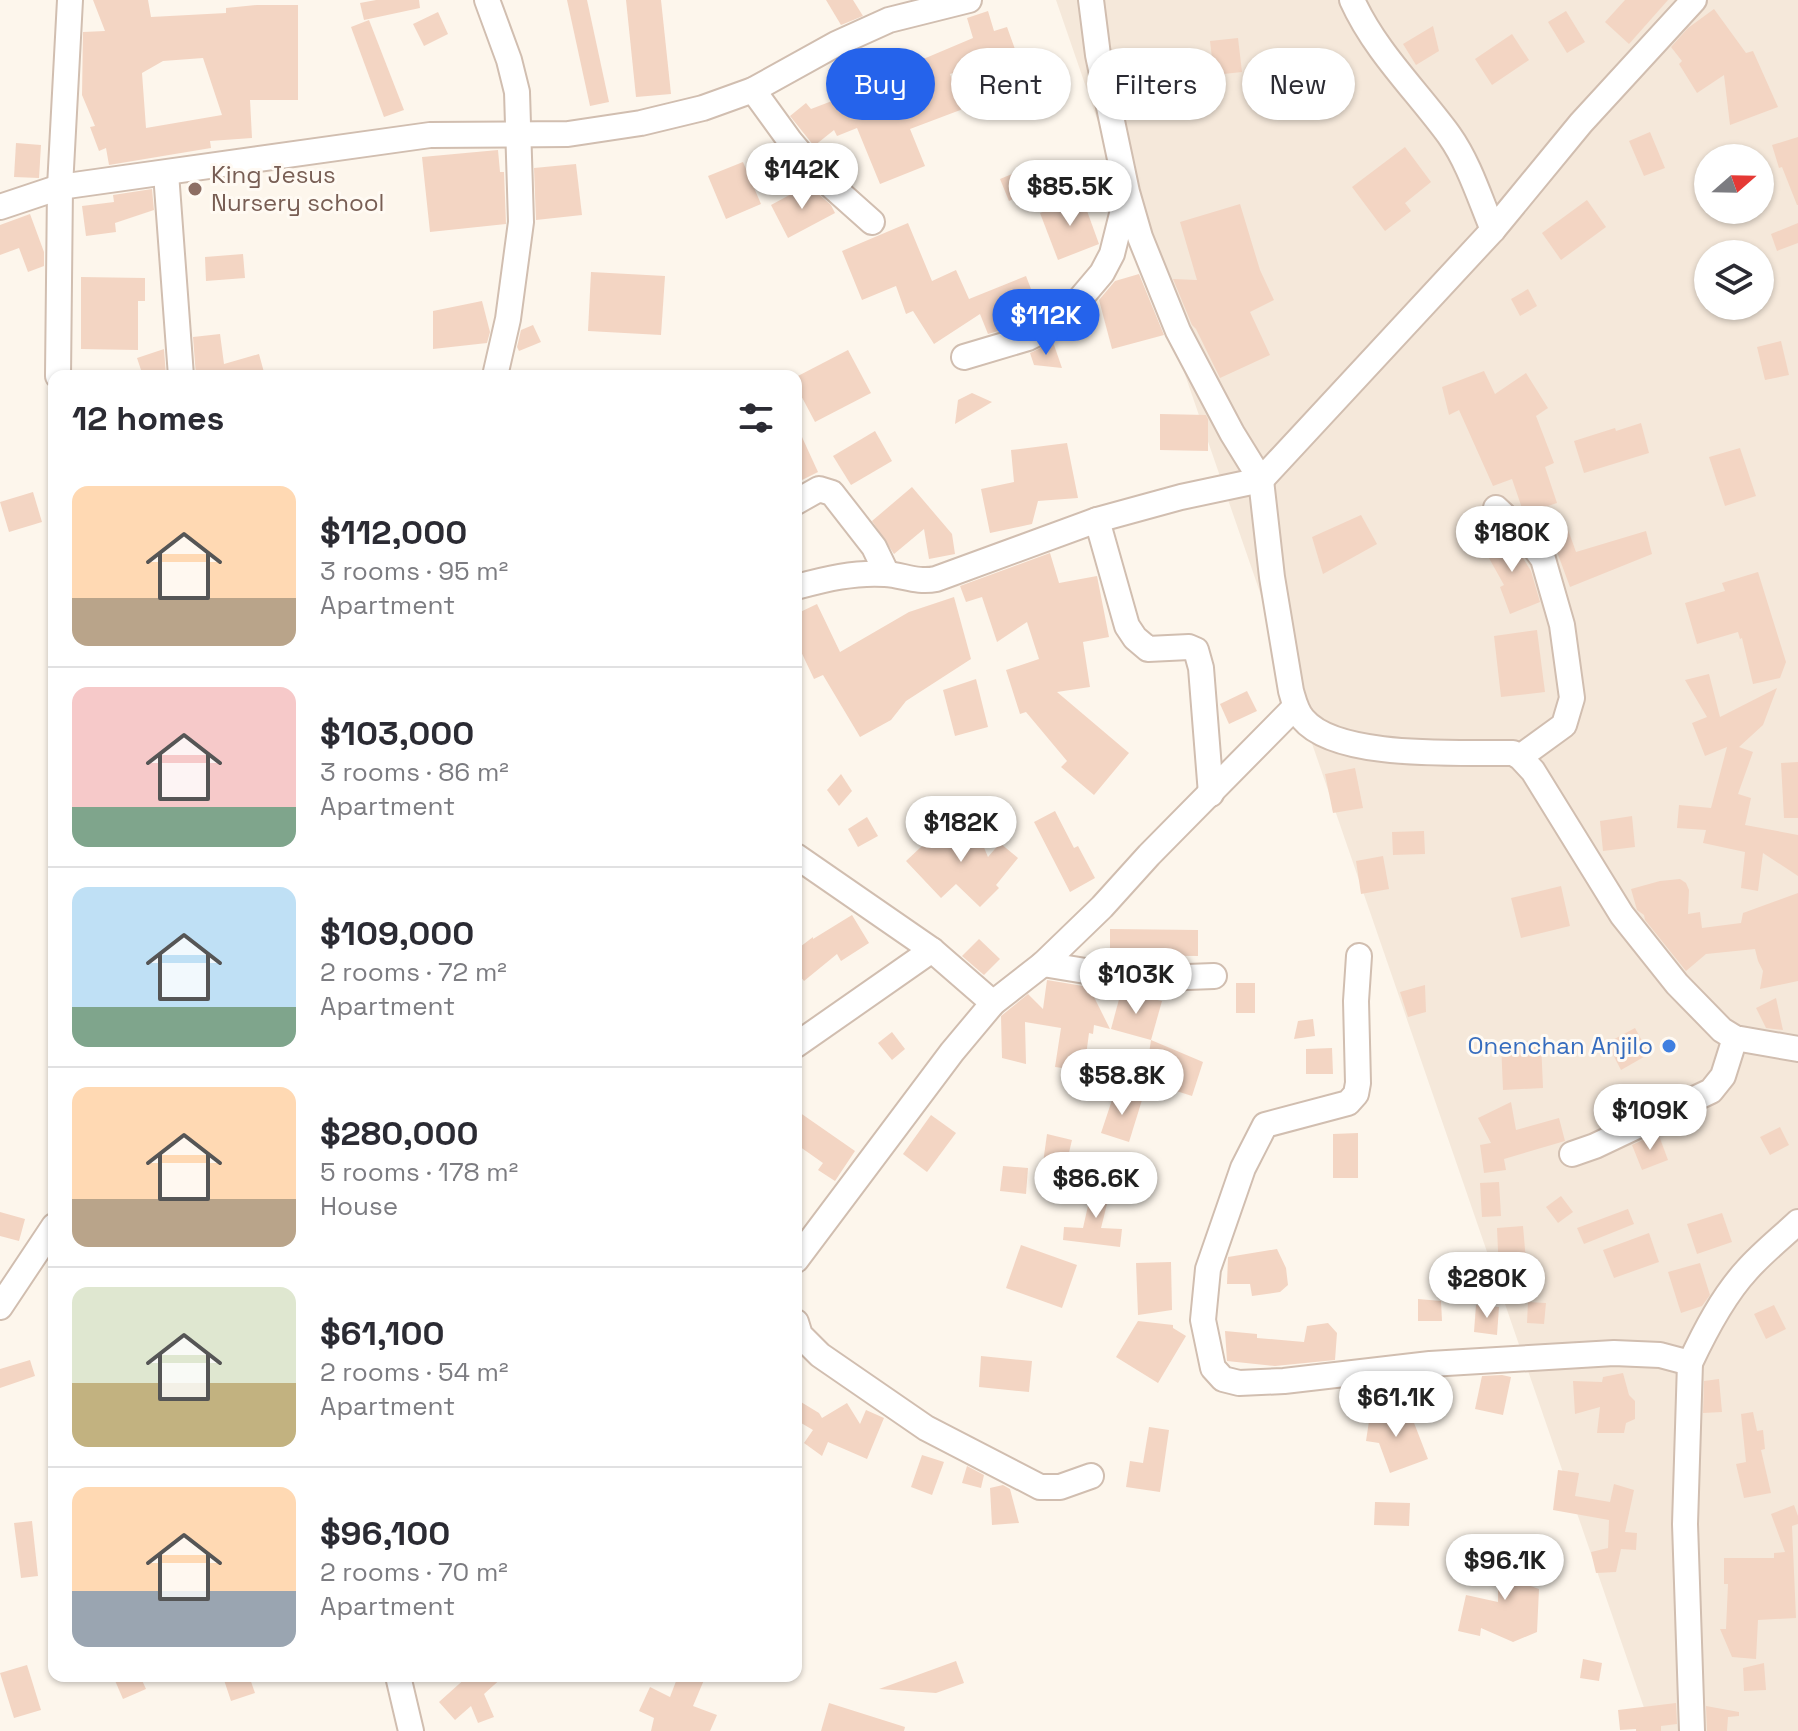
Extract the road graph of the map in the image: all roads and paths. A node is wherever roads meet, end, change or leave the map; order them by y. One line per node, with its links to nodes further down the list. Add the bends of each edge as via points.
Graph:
1 (70, 0): 10 (street)
2 (487, 0): 8 (street, via 514,75)
3 (969, 0): 7 (street, via 865,30)
4 (1091, 0): 11 (street)
5 (1352, 0): 14 (street, via 1387,59 1451,138)
6 (1694, 0): 14 (street, via 1581,123)
7 (753, 90): 8 (street, via 641,123 568,134); 13 (street, via 817,173)
8 (518, 134): 9 (street, via 430,135); 18 (street, via 521,222)
9 (166, 173): 10 (street); 17 (street)
10 (60, 187): 12 (street); 16 (street)
11 (1127, 192): 15 (street, via 1112,254 1080,299 1052,326); 19 (street, via 1178,331)
12 (0, 207)
13 (872, 222)
14 (1493, 230): 19 (street)
15 (964, 357)
16 (58, 370)
17 (181, 370)
18 (496, 370)
19 (1261, 480): 22 (street); 25 (street)
20 (802, 499): 23 (street, via 819,489 832,493 874,547)
21 (1496, 508): 26 (street, via 1543,559 1562,625 1572,698 1564,725)
22 (1097, 520): 23 (street, via 936,579 916,581); 27 (street, via 1135,638 1148,649 1196,650)
23 (887, 574): 24 (street, via 841,576)
24 (802, 586)
25 (1295, 707): 26 (street, via 1303,720 1334,740 1374,748); 27 (street)
26 (1520, 757): 34 (street, via 1646,949)
27 (1211, 794): 31 (street)
28 (802, 860): 29 (street)
29 (932, 950): 33 (street); 35 (street)
30 (1359, 956): 43 (street, via 1356,1094 1348,1103 1262,1128 1208,1269 1203,1320 1213,1368 1223,1379 1239,1383 1614,1353 1660,1355)
31 (1043, 964): 32 (street, via 1134,979); 33 (street)
32 (1214, 976)
33 (993, 1003): 40 (street)
34 (1735, 1038): 36 (street); 37 (street, via 1723,1076 1711,1091)
35 (802, 1041)
36 (1798, 1049)
37 (1572, 1154)
38 (1798, 1222): 43 (street, via 1730,1291)
39 (48, 1235): 41 (street)
40 (802, 1252)
41 (0, 1307)
42 (802, 1337): 44 (street, via 926,1428 1040,1487 1060,1487)
43 (1690, 1363): 47 (street, via 1685,1524)
44 (1091, 1476)
45 (399, 1682): 46 (street)
46 (411, 1731)
47 (1692, 1731)

